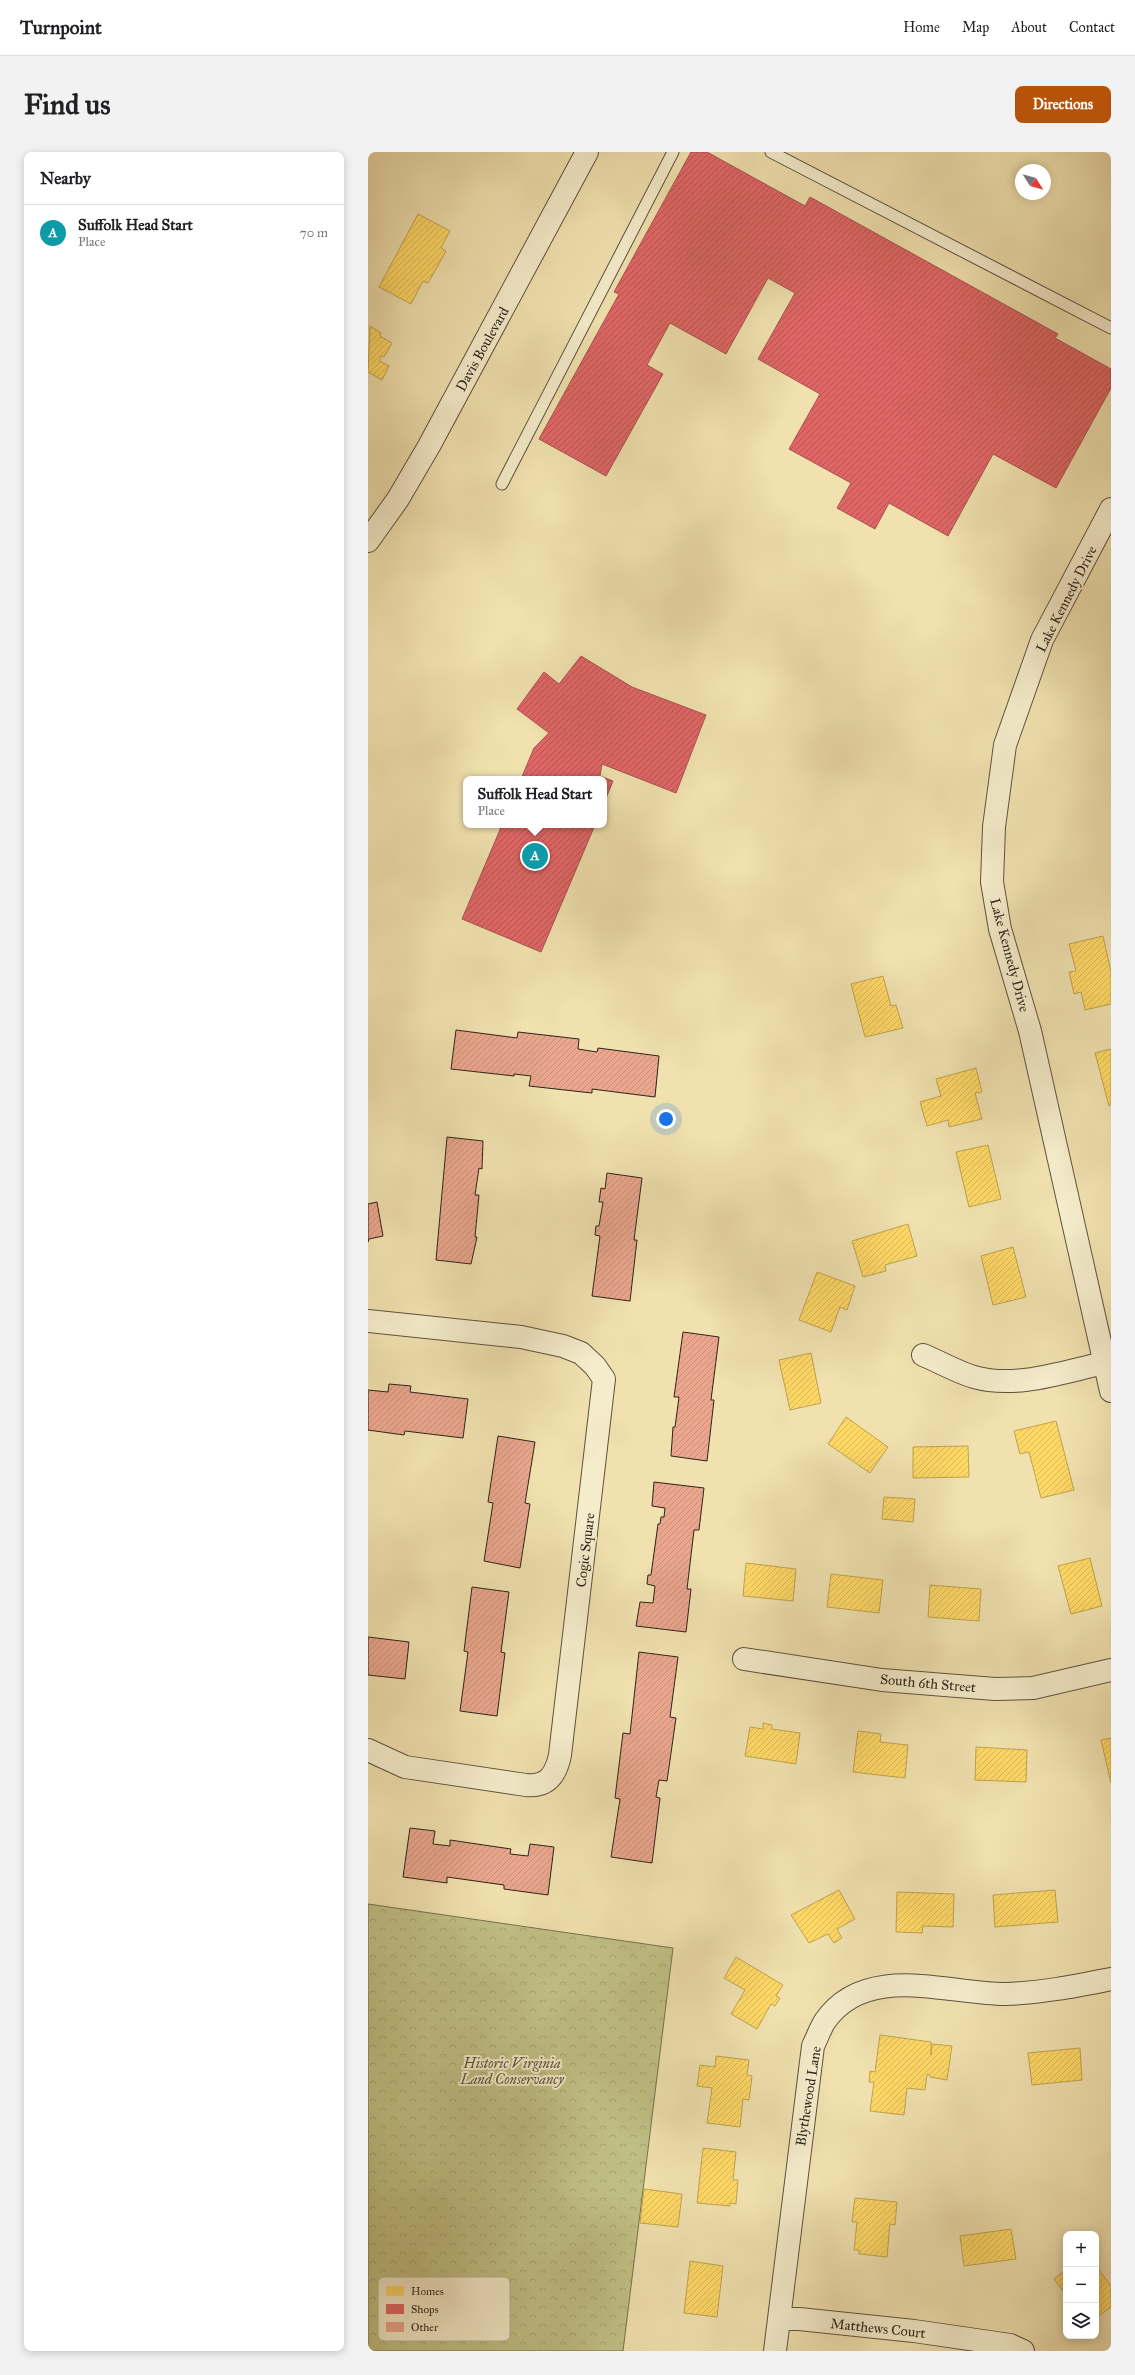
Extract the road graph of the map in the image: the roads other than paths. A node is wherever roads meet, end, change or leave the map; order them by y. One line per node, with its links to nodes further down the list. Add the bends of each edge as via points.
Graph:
1 (587, 152): 7 (street, Davis Boulevard, via 432,439 398,499)
2 (673, 152): 5 (lane)
3 (771, 152): 4 (lane)
4 (1111, 328)
5 (502, 484)
6 (1111, 510): 10 (street, Lake Kennedy Drive, via 1042,640 1005,746 994,827 992,882 1000,929 1030,1031)
7 (368, 541)
8 (368, 1321): 14 (street, Cogic Square, via 521,1337 563,1346 581,1353 595,1366 604,1380 560,1756 554,1774 542,1785 526,1785 405,1767)
9 (923, 1355): 10 (street, via 974,1377 1001,1381 1022,1380)
10 (1104, 1363): 11 (street, Lake Kennedy Drive)
11 (1111, 1392)
12 (744, 1659): 13 (street, South 6th Street, via 882,1680 995,1689 1034,1688)
13 (1111, 1670)
14 (368, 1750)
15 (1111, 1979): 16 (street, Blythewood Lane, via 1046,1992 1004,1994 914,1984 887,1986 860,1994 841,2004 825,2021 813,2046)
16 (780, 2317): 17 (street, Blythewood Lane); 18 (street, Matthews Court, via 914,2331 1010,2345)
17 (775, 2351)
18 (1023, 2351)

